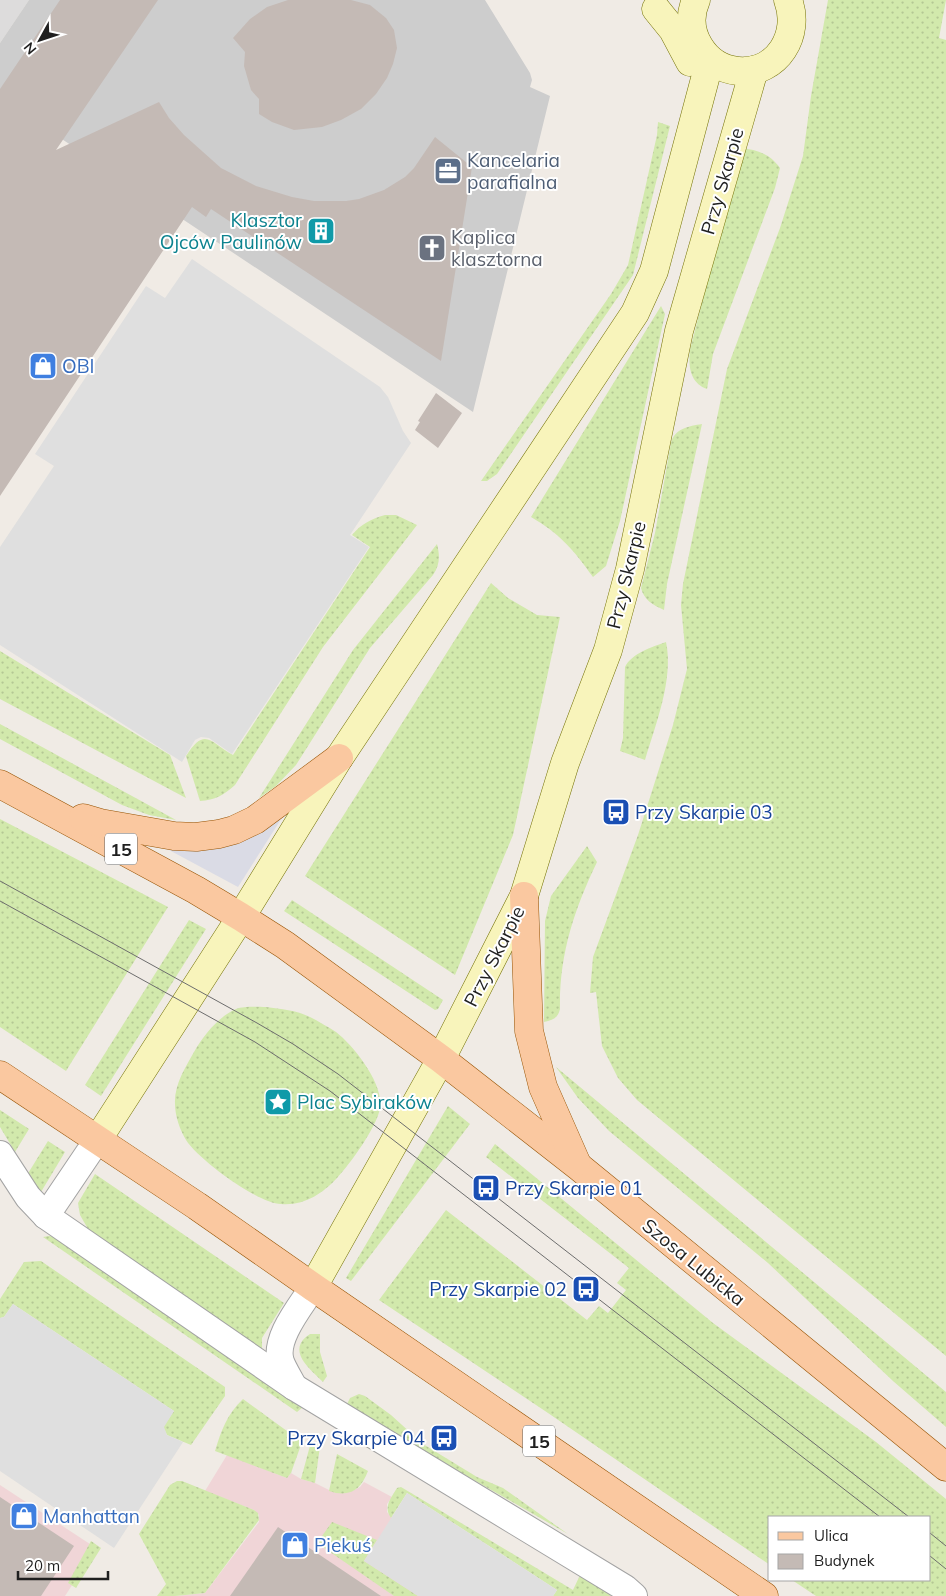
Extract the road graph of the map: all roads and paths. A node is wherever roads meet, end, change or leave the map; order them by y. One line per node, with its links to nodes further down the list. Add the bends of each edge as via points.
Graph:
1 (788, 0): 5 (street, via 793,22 786,47 777,58)
2 (646, 4): 3 (street); 6 (street, via 673,30 693,69)
3 (694, 12): 4 (street, via 697,44)
4 (710, 60): 5 (street, via 723,68); 6 (street)
5 (754, 70): 10 (street, Przy Skarpie, via 679,331 630,569 608,650 565,763)
6 (700, 93): 7 (street, via 654,271 635,313)
7 (339, 758): 9 (main road, via 255,820 219,834 174,836 100,823); 11 (street)
8 (0, 784): 9 (main road, 15)
9 (40, 806): 11 (main road, 15)
10 (524, 896): 12 (street, Przy Skarpie); 16 (main road, via 529,1032 543,1087)
11 (241, 916): 12 (main road, 15); 14 (street)
12 (441, 1059): 16 (main road, Szosa Lubicka / 15); 18 (street)
13 (0, 1075): 14 (main road, 15)
14 (98, 1139): 17 (street); 18 (main road, 15)
15 (0, 1154): 17 (street, via 28,1197)
16 (578, 1166): 20 (main road, Szosa Lubicka / 15)
17 (46, 1216): 19 (street)
18 (313, 1287): 19 (street, via 280,1343 280,1360); 22 (main road, 15)
19 (294, 1387): 21 (street)
20 (946, 1467)
21 (634, 1596)
22 (764, 1596)

